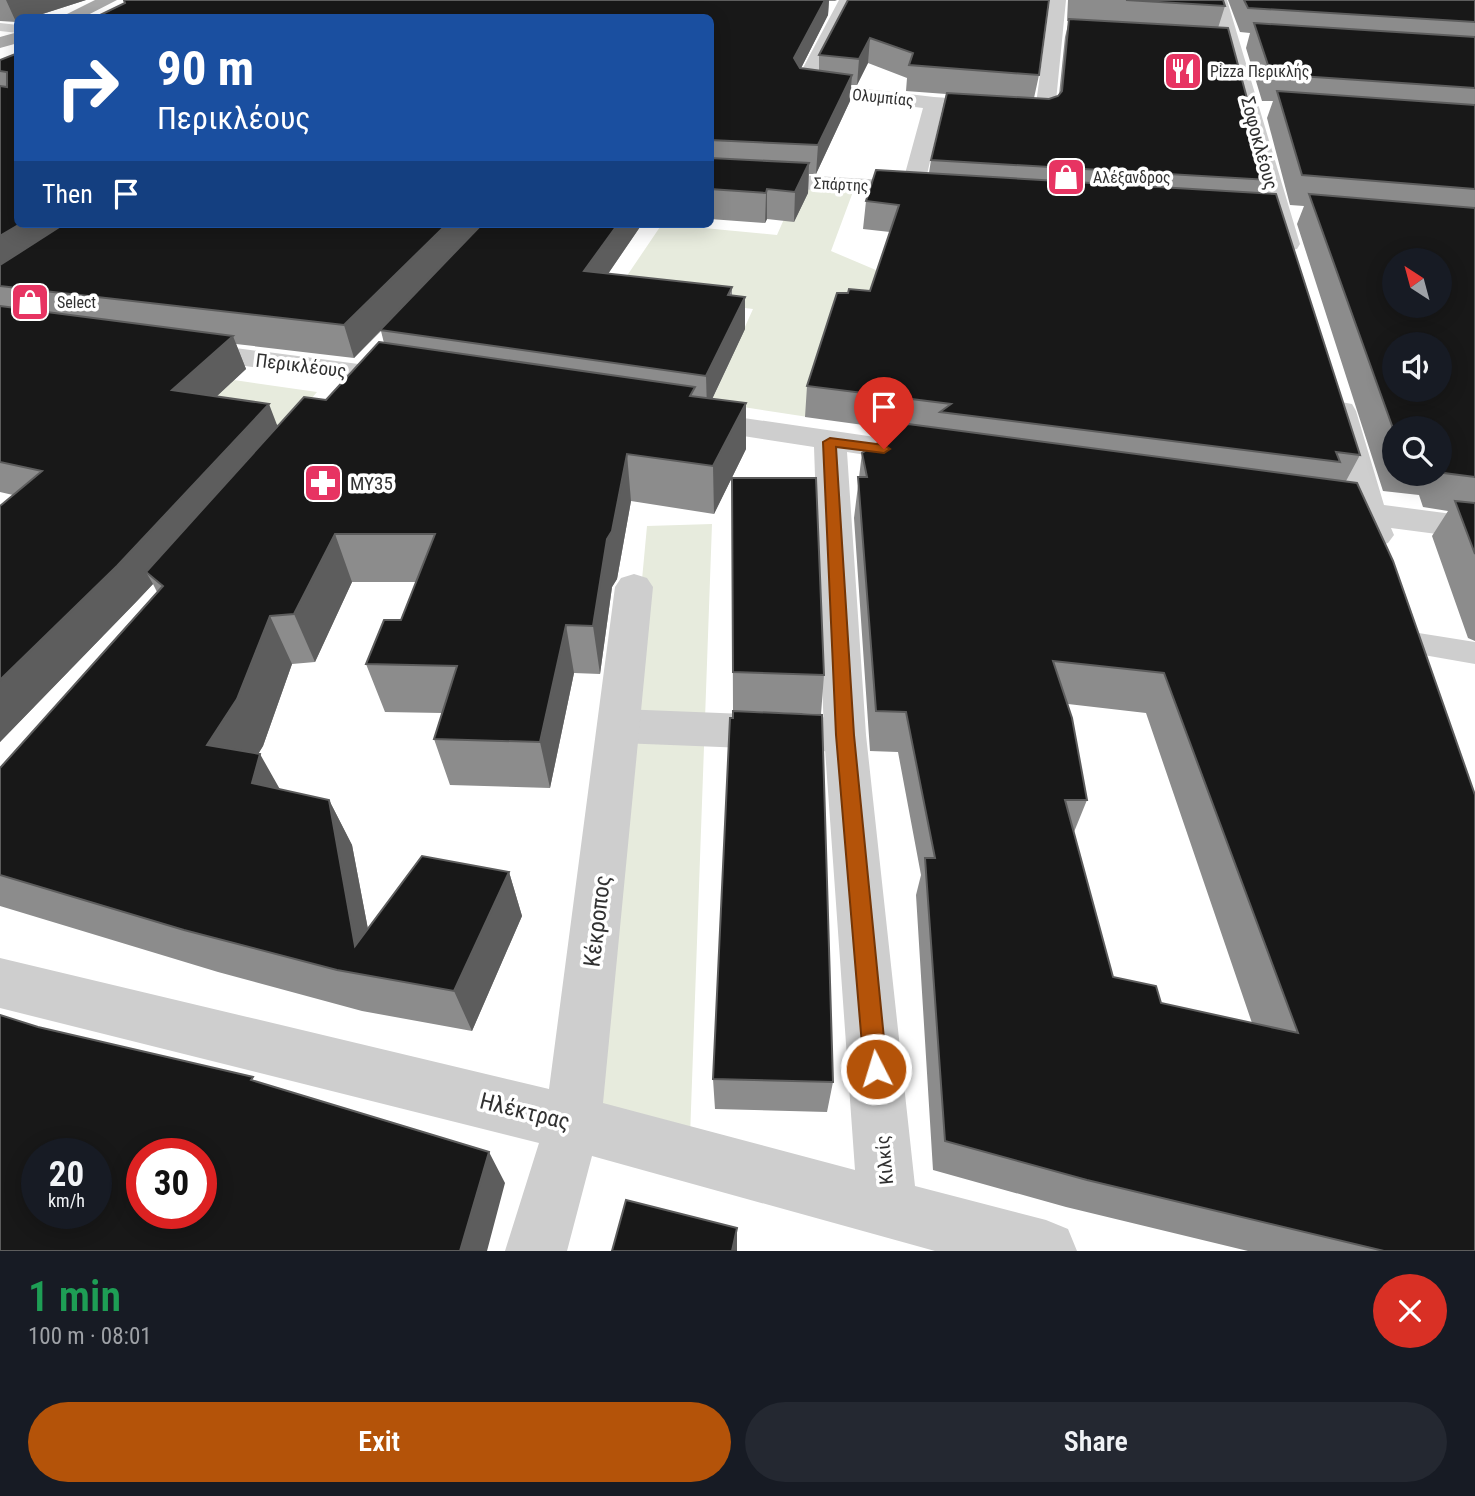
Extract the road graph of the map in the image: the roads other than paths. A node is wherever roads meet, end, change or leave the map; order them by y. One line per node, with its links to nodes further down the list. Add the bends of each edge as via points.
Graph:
1 (1058, 0): 6 (street, via 1063,29 1045,111)
2 (1219, 0): 10 (street, Σοφοκλέους, via 1259,108 1278,213)
3 (115, 4): 5 (main road)
4 (839, 6): 6 (street, Ολυμπίας, via 804,83 806,88)
5 (81, 14)
6 (934, 103): 8 (street)
7 (714, 177): 8 (street, Σπάρτης)
8 (913, 188): 9 (street, Σπάρτης)
9 (940, 190)
10 (1295, 266)
11 (389, 343): 13 (street)
12 (167, 348): 13 (street, Περικλέους)
13 (361, 372): 15 (street, Περικλέους); 16 (street)
14 (1331, 381): 21 (street)
15 (429, 382)
16 (337, 398)
17 (662, 415): 18 (street)
18 (830, 442): 19 (street); 28 (street, Κιλκίς)
19 (954, 458)
20 (1287, 502): 21 (street)
21 (1370, 513): 22 (street); 23 (street)
22 (1475, 528)
23 (1384, 565)
24 (634, 587): 27 (street, Κέκροπος)
25 (1407, 642): 26 (lane)
26 (1475, 653)
27 (620, 726): 28 (street); 30 (street, Κέκροπος)
28 (845, 735): 31 (street, Κιλκίς)
29 (0, 983): 30 (street, Ηλέκτρας)
30 (573, 1123): 31 (street, Ηλέκτρας); 32 (street, Κέκροπος)
31 (888, 1208): 33 (street, Ηλέκτρας)
32 (536, 1251)
33 (1046, 1251)

